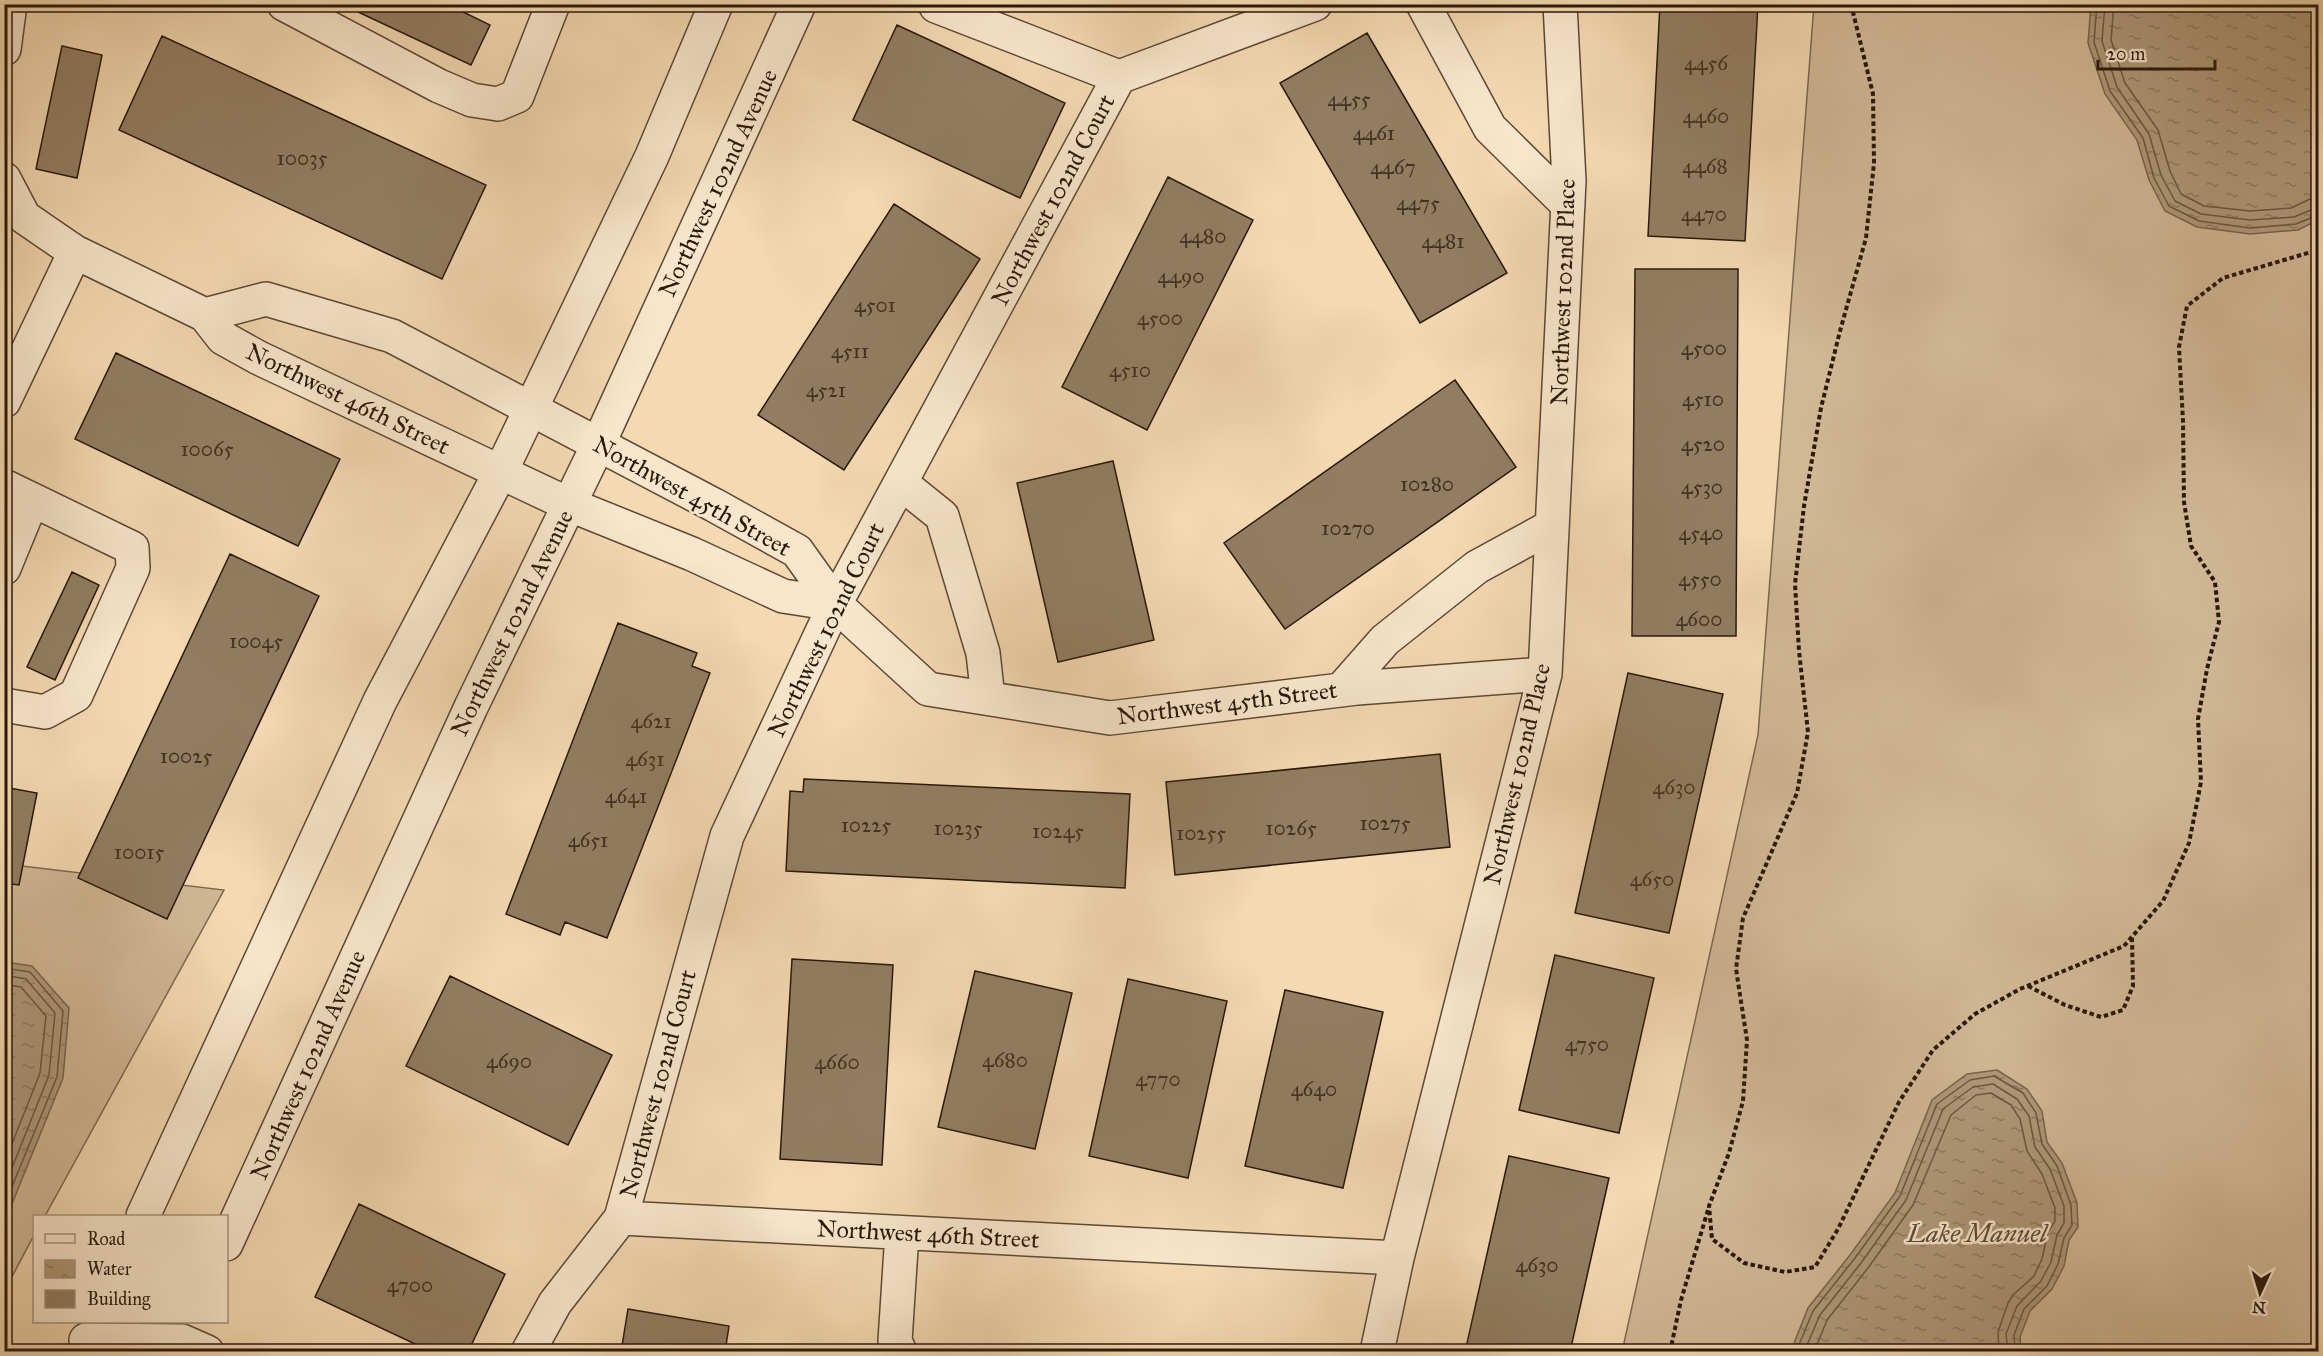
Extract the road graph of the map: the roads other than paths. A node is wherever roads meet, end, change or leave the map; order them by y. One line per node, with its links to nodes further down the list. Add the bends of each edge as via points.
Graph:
1 (10, 4): 10 (street)
2 (284, 4): 3 (street, via 439,86 472,100 498,104 517,96)
3 (553, 4)
4 (716, 4): 18 (street, via 652,156)
5 (800, 4): 19 (street, Northwest 102nd Avenue)
6 (1315, 4): 11 (street)
7 (1423, 4): 13 (street, via 1490,128)
8 (1560, 4): 13 (street, Northwest 102nd Place)
9 (936, 6): 11 (street)
10 (4, 49)
11 (1119, 77): 21 (street, Northwest 102nd Court)
12 (4, 179): 14 (street, Northwest 46th Street)
13 (1568, 206): 24 (street, Northwest 102nd Place)
14 (14, 216): 15 (street, Northwest 46th Street)
15 (75, 252): 16 (street, Northwest 46th Street); 17 (street)
16 (205, 315): 18 (street, Northwest 46th Street, via 266,299 392,336); 20 (street, Northwest 46th Street, via 223,338 259,358)
17 (4, 401)
18 (530, 410): 19 (street, Northwest 45th Street); 20 (street)
19 (598, 445): 23 (street, Northwest 102nd Avenue); 26 (street, Northwest 45th Street, via 797,551)
20 (500, 473): 23 (street, Northwest 45th Street); 31 (street, via 380,701)
21 (901, 483): 26 (street, Northwest 102nd Court); 29 (street, via 942,516 983,653)
22 (18, 493): 25 (street); 30 (street, via 132,548 133,568 76,695 45,712)
23 (568, 504): 26 (street, Northwest 45th Street, via 783,596); 34 (street, Northwest 102nd Avenue)
24 (1552, 526): 27 (street, Northwest 102nd Place); 28 (street, via 1477,567 1385,640)
25 (4, 568)
26 (835, 604): 29 (street, Northwest 45th Street, via 928,689); 32 (street, Northwest 102nd Court, via 727,836)
27 (1545, 674): 28 (street, Northwest 45th Street); 35 (street, Northwest 102nd Place)
28 (1341, 690): 29 (street, Northwest 45th Street, via 1110,718)
29 (988, 698)
30 (4, 705)
31 (143, 1215)
32 (621, 1218): 33 (street, Northwest 46th Street); 38 (street, via 555,1302)
33 (902, 1233): 35 (street, Northwest 46th Street); 39 (street, via 895,1341)
34 (228, 1240)
35 (1397, 1258): 40 (street, Northwest 102nd Place)
36 (90, 1341): 37 (street)
37 (189, 1341)
38 (528, 1352)
39 (900, 1352)
40 (1377, 1352)

